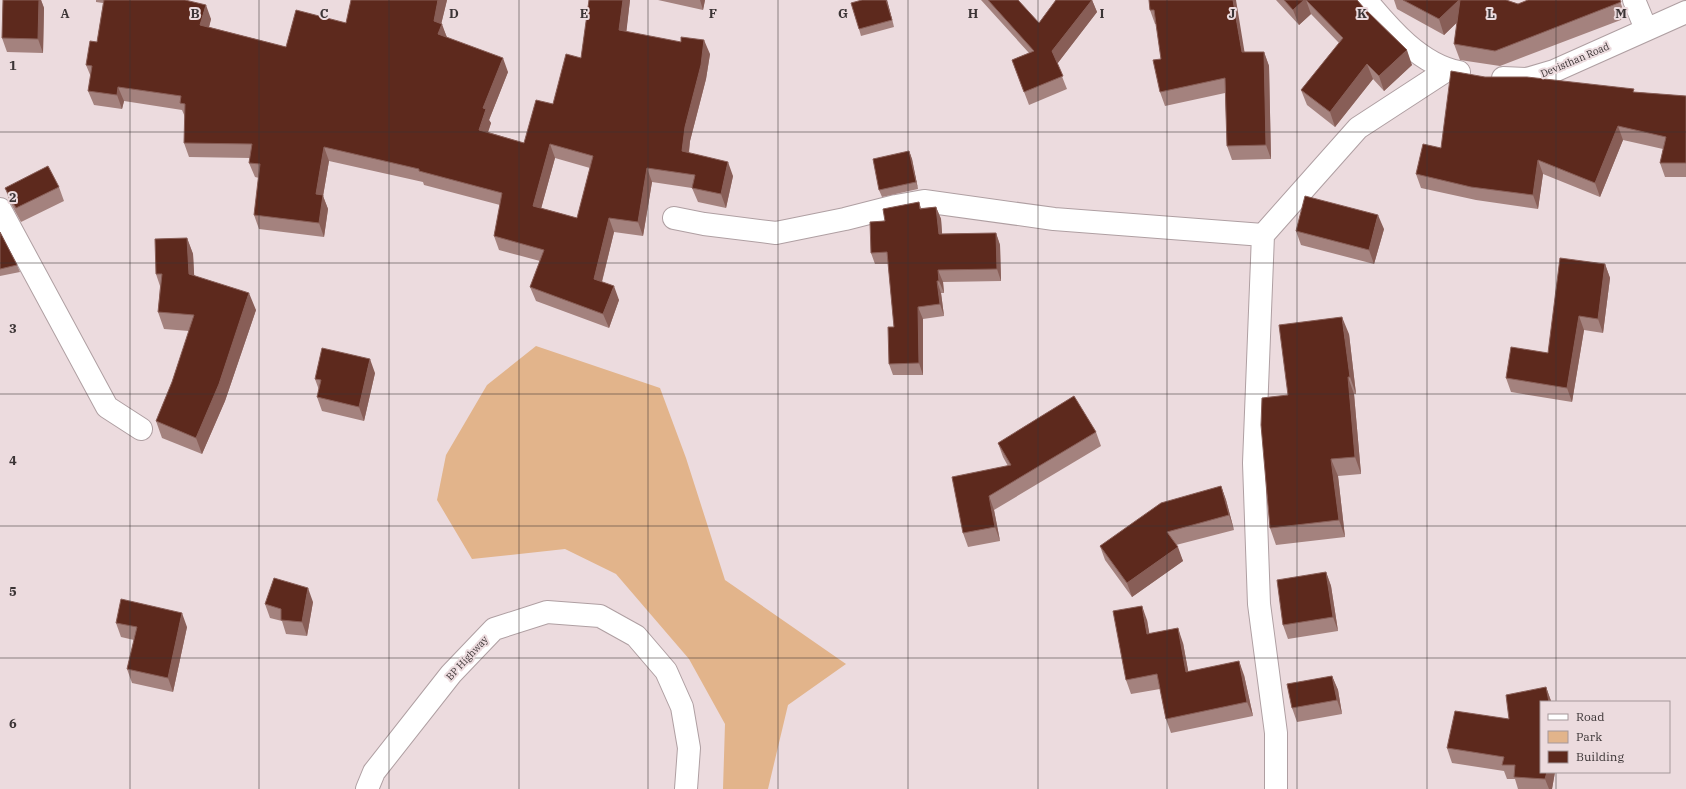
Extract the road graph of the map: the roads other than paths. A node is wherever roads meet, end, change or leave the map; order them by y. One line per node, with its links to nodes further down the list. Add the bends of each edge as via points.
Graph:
1 (1366, 0): 5 (main road, Devisthan Road, via 1424,59)
2 (1634, 0): 4 (main road)
3 (1686, 12): 4 (main road, Devisthan Road)
4 (1646, 29): 5 (main road, Devisthan Road, via 1554,71 1526,79 1479,76)
5 (1447, 70): 8 (main road, via 1358,128)
6 (0, 209): 9 (main road, via 107,407)
7 (674, 218): 8 (main road, via 776,233 924,201 1054,219)
8 (1263, 235): 12 (main road, via 1254,463 1259,604 1276,733)
9 (141, 429)
10 (367, 789): 11 (main road, BP Highway, via 374,772 451,674 494,629 547,612 600,616 636,636 666,671 682,707 689,748)
11 (686, 789)
12 (1276, 789)

